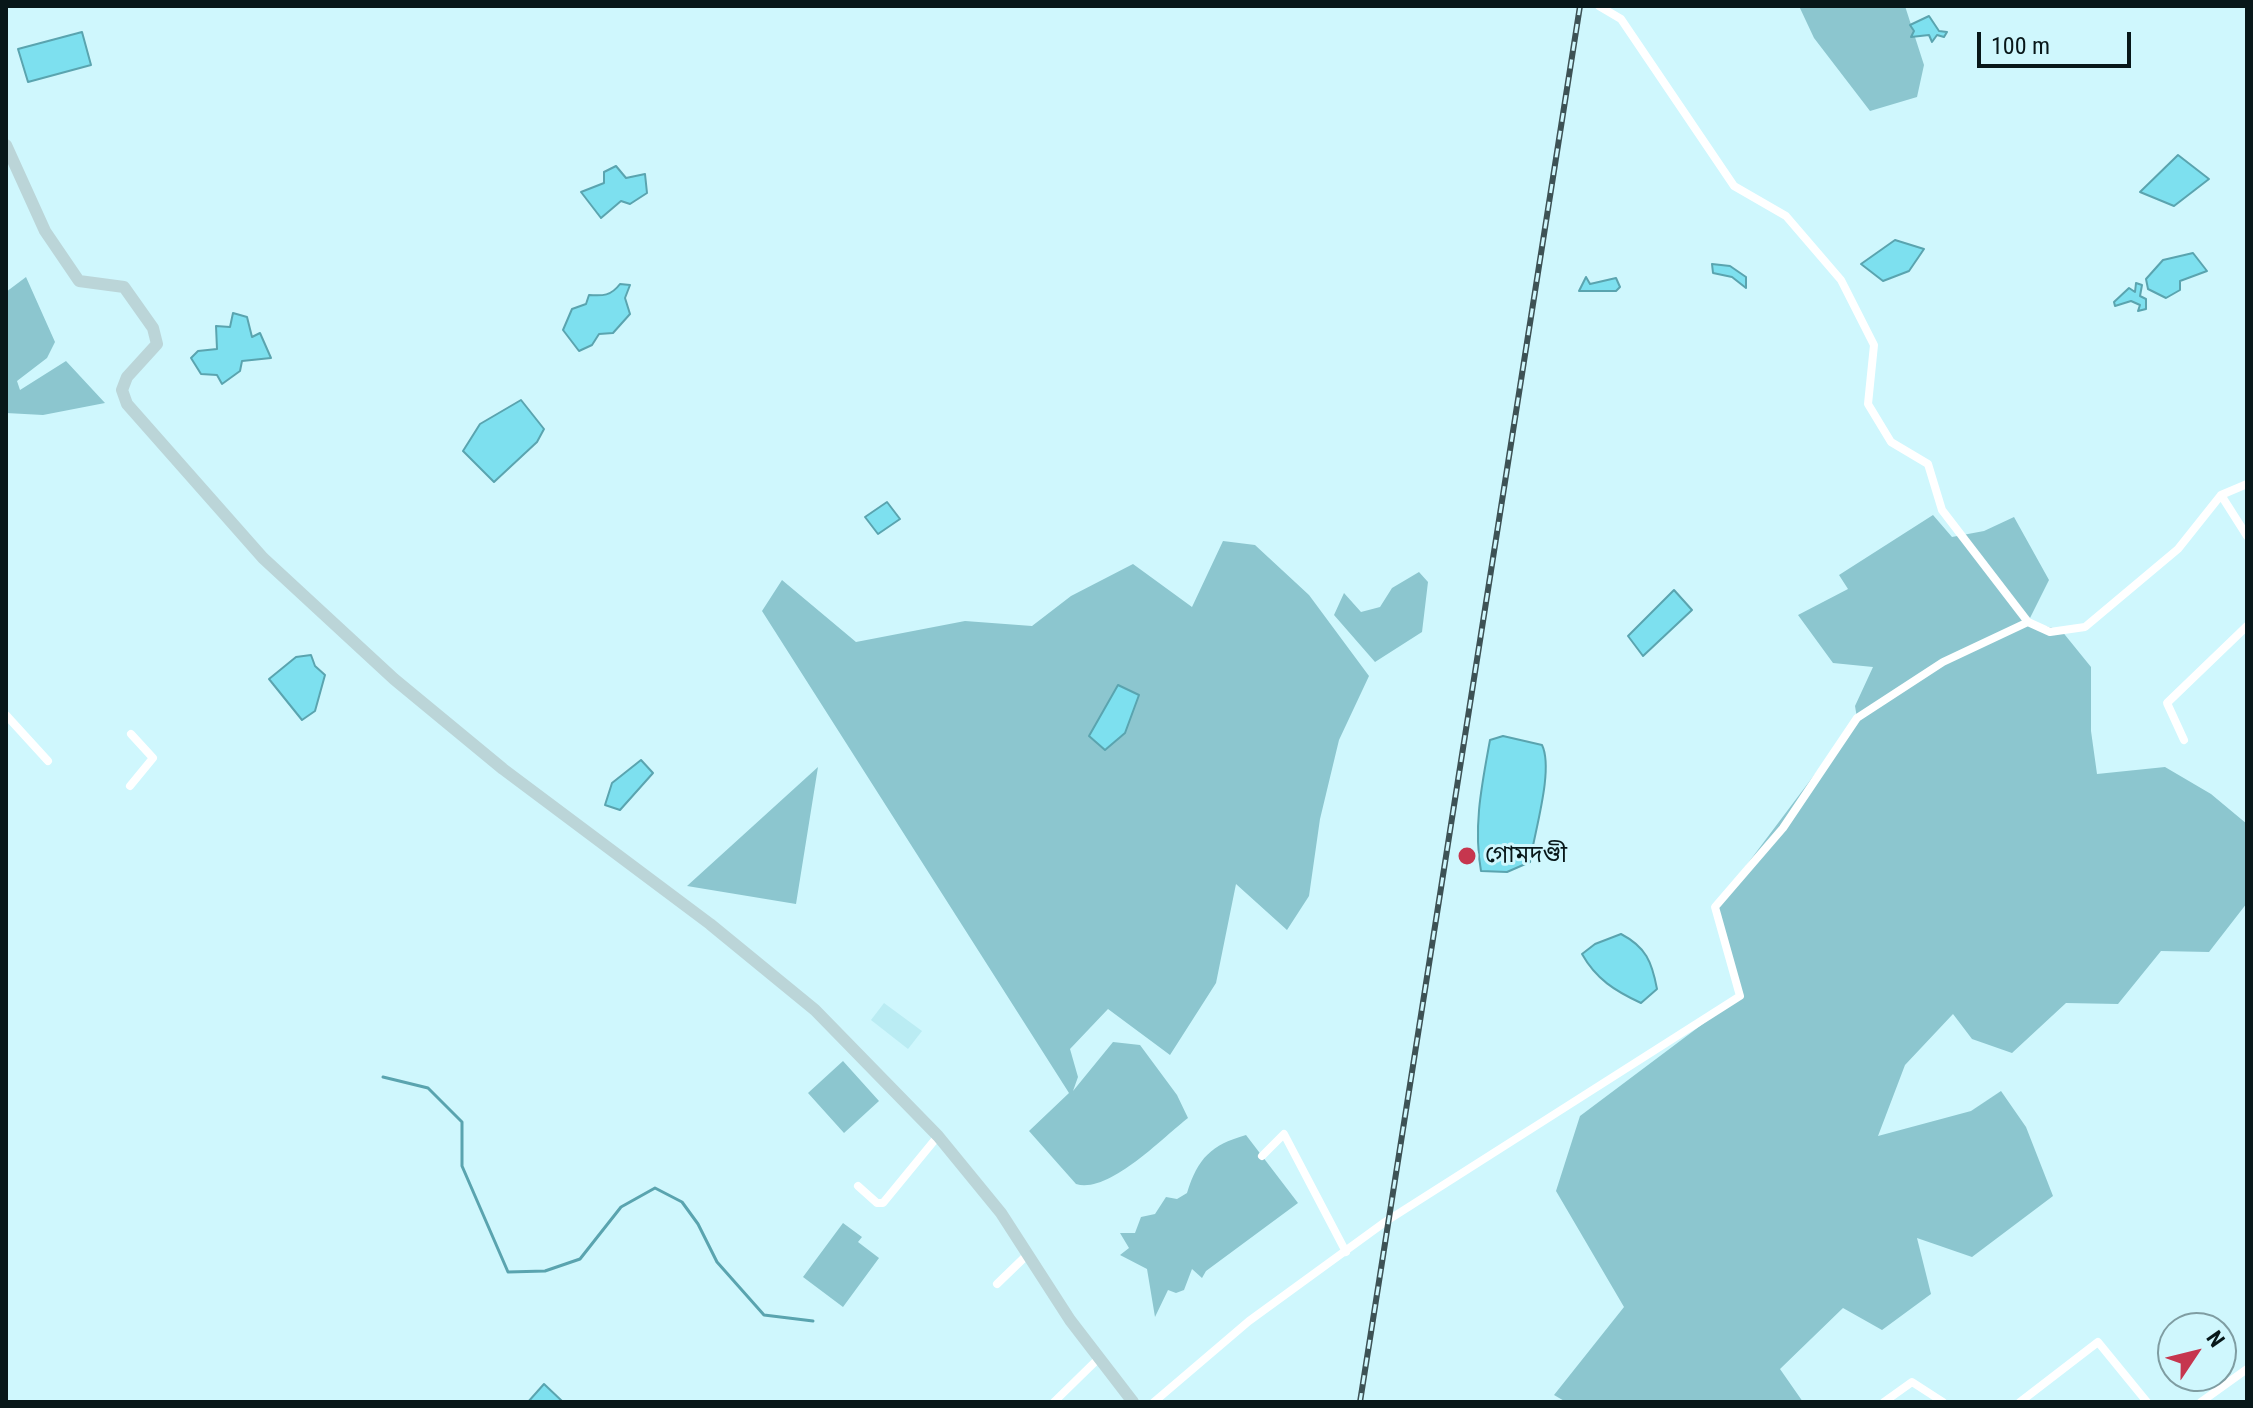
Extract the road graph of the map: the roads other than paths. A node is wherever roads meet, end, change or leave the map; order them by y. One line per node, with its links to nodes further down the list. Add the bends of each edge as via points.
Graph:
1 (1599, 6): 6 (street, via 1621,19 1734,186 1786,216 1841,280 1874,345 1868,404 1891,442 1928,464 1942,510)
2 (6, 145): 13 (main road, via 45,231 79,281 124,287 153,328 157,344 122,390 127,404 263,558 394,679 503,769 815,1010)
3 (2247, 484): 4 (street)
4 (2221, 495): 5 (street); 6 (street, via 2178,549 2085,627 2050,632)
5 (2247, 536)
6 (2028, 622): 16 (street, via 1943,662 1857,718 1783,828 1715,907 1740,996)
7 (2247, 626): 10 (street, via 2167,703)
8 (6, 715): 11 (street)
9 (131, 734): 12 (street, via 153,758)
10 (2184, 740)
11 (48, 761)
12 (130, 786)
13 (938, 1136): 15 (street, via 883,1203); 17 (main road, via 1001,1213)
14 (1262, 1156): 16 (street, via 1284,1134)
15 (858, 1186)
16 (1346, 1252): 23 (street, via 1249,1321)
17 (1027, 1255): 18 (street); 19 (main road)
18 (997, 1284)
19 (1099, 1358): 21 (street); 22 (main road)
20 (2247, 1369): 28 (street)
21 (1054, 1402)
22 (1133, 1402)
23 (1154, 1402)
24 (1884, 1402): 25 (street, via 1912,1382)
25 (1943, 1402)
26 (2020, 1402): 27 (street, via 2098,1342)
27 (2147, 1402)
28 (2201, 1402)

